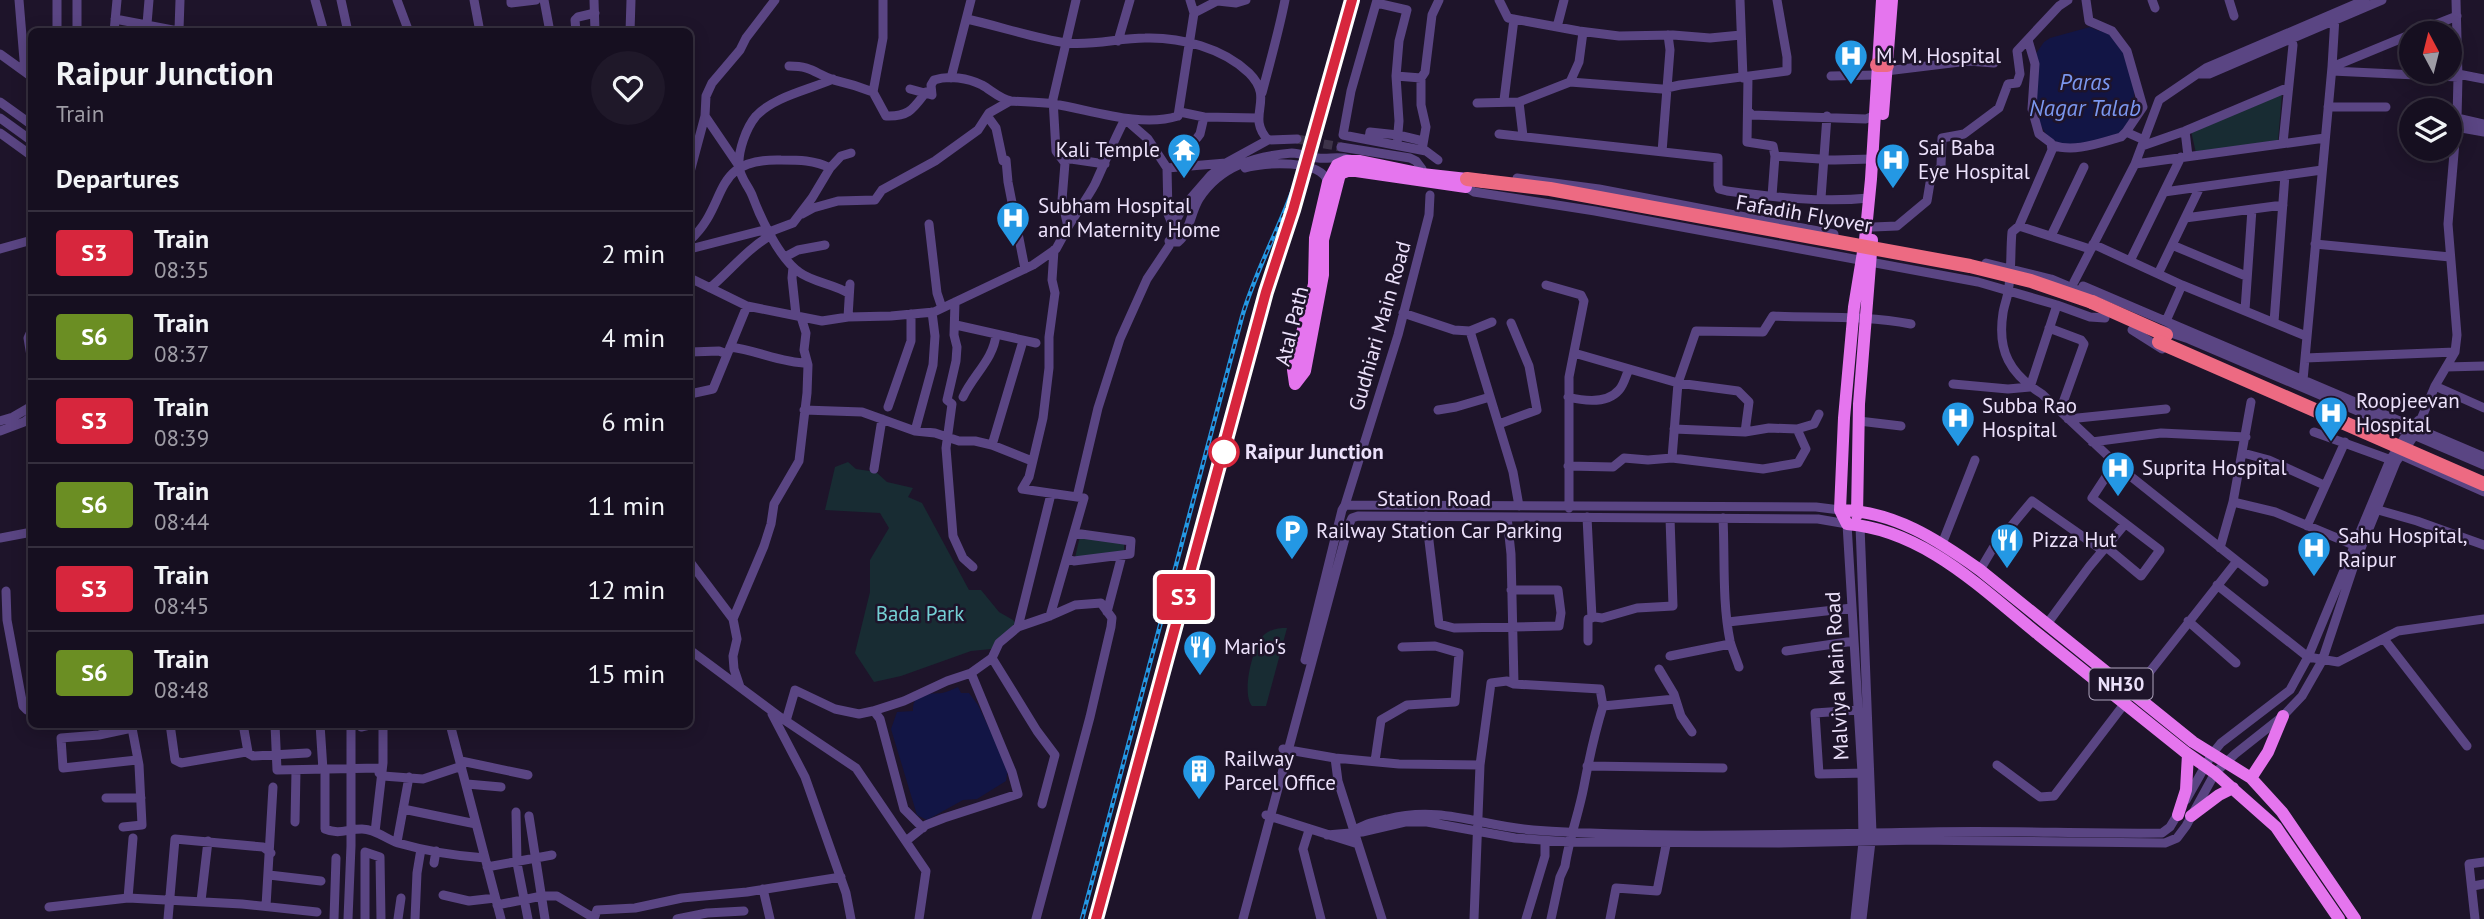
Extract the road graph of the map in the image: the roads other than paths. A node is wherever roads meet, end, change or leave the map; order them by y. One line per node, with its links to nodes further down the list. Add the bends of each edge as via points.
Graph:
1 (19, 0): 81 (street)
2 (57, 0): 53 (street)
3 (78, 0): 54 (street)
4 (117, 0): 46 (street)
5 (149, 0): 51 (street)
6 (180, 0): 57 (street)
7 (315, 0): 58 (street)
8 (341, 0): 59 (street)
9 (397, 0): 60 (street)
10 (474, 0): 61 (street)
11 (511, 0): 12 (street)
12 (537, 0)
13 (544, 0): 62 (street)
14 (594, 0): 41 (street)
15 (631, 0): 65 (street)
16 (775, 0): 107 (street, via 712,83)
17 (883, 0): 94 (street, via 883,38)
18 (971, 0): 47 (street)
19 (1076, 0): 73 (street)
20 (1130, 0): 72 (street)
21 (1190, 0): 42 (street)
22 (1246, 0): 38 (street)
23 (1285, 0): 96 (street)
24 (1439, 0): 87 (street)
25 (1499, 0): 48 (street, via 1508,18)
26 (1564, 0): 52 (street)
27 (1740, 0): 68 (street)
28 (1777, 0): 85 (street, via 1787,71)
29 (1882, 0): 78 (main road)
30 (1892, 0): 78 (main road)
31 (2050, 0): 40 (street)
32 (2068, 0): 40 (street)
33 (2086, 0): 120 (street, via 2089,20 2112,31 2127,51 2138,85 2143,107)
34 (2229, 0): 43 (street)
35 (2365, 0): 44 (street)
36 (2382, 0): 44 (street)
37 (2456, 0): 45 (street)
38 (1218, 1): 42 (street)
39 (1377, 1): 82 (street, via 1407,10); 129 (street, via 1343,135)
40 (2053, 12): 70 (street)
41 (596, 13): 63 (street, via 578,16); 64 (street)
42 (1194, 13): 74 (street)
43 (2234, 16)
44 (2335, 16): 69 (street); 79 (street)
45 (2457, 16): 49 (street); 50 (street)
46 (116, 19): 51 (street); 55 (street)
47 (967, 19): 73 (street); 86 (street)
48 (1514, 19): 52 (street); 97 (street)
49 (2445, 21)
50 (2457, 21)
51 (147, 24): 56 (street)
52 (1557, 27): 66 (street)
53 (57, 28)
54 (77, 28)
55 (115, 28)
56 (166, 28)
57 (181, 28)
58 (323, 28)
59 (347, 28)
60 (408, 28)
61 (479, 28)
62 (549, 28)
63 (576, 28)
64 (595, 28)
65 (630, 28)
66 (1583, 32): 67 (street); 90 (street, via 1579,62)
67 (1668, 35): 68 (street); 91 (street)
68 (1741, 35): 85 (street)
69 (2291, 35): 92 (street); 131 (street, via 2169,91 2160,100)
70 (2028, 40): 134 (street, via 2035,64 2032,109 2039,134); 176 (street, via 2017,51 2017,83 2008,84 1998,108 1964,134 1942,138 1941,166 1930,183 1927,201 1897,226)
71 (2399, 40): 79 (street)
72 (1118, 41): 73 (street); 74 (street, via 1148,38)
73 (1066, 43): 102 (street)
74 (1189, 43): 96 (street, via 1231,58 1251,75); 108 (street)
75 (0, 54): 81 (street)
76 (1994, 63): 78 (street)
77 (789, 66): 88 (street, via 806,66)
78 (1882, 69): 83 (street); 106 (main road); 176 (main road)
79 (2332, 69): 80 (street); 103 (street)
80 (2399, 73)
81 (28, 74)
82 (1396, 76): 87 (street); 129 (street)
83 (1831, 76)
84 (2462, 76): 89 (street)
85 (1745, 77): 91 (street); 105 (street)
86 (951, 78): 95 (street, via 934,80 932,95); 98 (street, via 971,80)
87 (1421, 78): 133 (street, via 1426,127)
88 (833, 79): 94 (street); 151 (street, via 782,99 757,115 744,139)
89 (2484, 79)
90 (1570, 82): 91 (street); 100 (street)
91 (1667, 88): 137 (street)
92 (2287, 88): 119 (street); 132 (street)
93 (910, 89): 95 (street)
94 (873, 92): 95 (street, via 886,116 911,111)
95 (926, 92)
96 (1262, 93): 113 (street)
97 (1504, 100): 100 (street); 101 (street)
98 (1010, 101): 102 (street); 110 (street)
99 (0, 102): 115 (street)
100 (1520, 102): 124 (street)
101 (1477, 103)
102 (1054, 104): 114 (street); 144 (street, via 1056,150)
103 (2328, 107): 104 (street); 126 (street)
104 (2386, 107)
105 (1748, 111): 109 (street, via 1752,115); 140 (street, via 1747,142 1773,146)
106 (1875, 115): 109 (street, via 1866,119); 143 (main road)
107 (705, 116): 135 (street); 151 (street)
108 (1178, 116): 111 (street, via 1180,112); 114 (street)
109 (1827, 116): 142 (street)
110 (988, 117): 170 (street, via 935,162 883,190 874,200 838,201); 196 (street, via 1006,160)
111 (1204, 117): 113 (street); 125 (street)
112 (0, 118): 127 (street)
113 (1257, 118): 130 (street)
114 (1125, 119): 149 (street); 154 (street, via 1148,139)
115 (28, 122)
116 (2462, 122): 118 (street)
117 (2462, 124): 121 (street)
118 (2484, 124)
119 (2185, 131): 131 (street); 141 (street)
120 (2126, 132): 131 (street); 134 (street, via 2075,148)
121 (2484, 132)
122 (0, 134): 138 (street)
123 (1499, 134): 124 (street)
124 (1523, 136): 137 (street)
125 (1197, 138)
126 (2325, 138): 132 (street); 156 (street)
127 (28, 139)
128 (1297, 139): 130 (street)
129 (1397, 139): 133 (street)
130 (1268, 140): 148 (street)
131 (2143, 143): 150 (street)
132 (2283, 143): 141 (street)
133 (1423, 145): 145 (street)
134 (2052, 145): 174 (street)
135 (693, 146)
136 (1341, 147): 155 (street, via 1410,158)
137 (1662, 152): 164 (street, via 1718,158 1719,189)
138 (28, 153)
139 (851, 153): 153 (street)
140 (1775, 156): 142 (street); 164 (street)
141 (2184, 156): 150 (street); 162 (street)
142 (1825, 157): 143 (street); 165 (street)
143 (1872, 159): 166 (main road)
144 (1063, 160): 149 (street); 175 (street, via 1062,200)
145 (1438, 160)
146 (1359, 161): 158 (main road, via 1341,162); 159 (main road); 161 (street, via 1296,153 1255,159 1224,172)
147 (2453, 161): 191 (street)
148 (1226, 163): 154 (street); 168 (street)
149 (1105, 164): 175 (street)
150 (2135, 164): 187 (street)
151 (739, 166): 153 (street, via 770,159); 177 (street, via 754,207); 178 (street)
152 (2084, 167): 179 (street)
153 (830, 168): 170 (street)
154 (1167, 168): 173 (street, via 1168,214)
155 (1422, 169)
156 (2322, 170): 157 (street); 183 (street)
157 (2285, 175): 160 (street); 167 (street)
158 (1328, 181): 159 (main road, Atal Path, via 1315,238 1314,284 1293,370 1296,384 1305,371 1323,275 1323,240 1340,174 1356,171); 161 (street, via 1320,171 1272,163 1234,171)
159 (1467, 183): 182 (street, via 1478,175 1586,187); 193 (street, via 1474,192); 208 (highway, Fafadih Flyover, bridge, via 1550,189 1959,264 2031,281)
160 (2200, 187): 162 (street); 171 (street)
161 (1207, 188): 168 (street)
162 (2164, 192): 192 (street)
163 (1430, 195): 212 (street, Gudhiari Main Road)
164 (1772, 195): 165 (street)
165 (1821, 198): 166 (street)
166 (1869, 198): 182 (main road)
167 (2283, 205): 169 (street); 219 (street)
168 (1189, 206): 173 (street); 180 (street, via 1183,238)
169 (2252, 209): 171 (street); 198 (street)
170 (802, 214): 177 (street)
171 (2185, 219): 185 (street)
172 (929, 224): 209 (street)
173 (1173, 226): 180 (street)
174 (2020, 226): 179 (street); 194 (street, via 2012,232)
175 (1068, 227): 189 (street)
176 (1873, 227): 182 (main road)
177 (770, 233): 186 (street, via 760,231); 190 (street); 203 (street)
178 (693, 236)
179 (2051, 236): 187 (street)
180 (1169, 240): 293 (street, via 1120,339)
181 (28, 241): 188 (street)
182 (1868, 241): 193 (main road); 194 (street)
183 (2315, 244): 191 (street); 228 (street)
184 (825, 245): 190 (street)
185 (2172, 245): 197 (street); 198 (street)
186 (693, 247)
187 (2092, 247): 192 (street); 200 (street)
188 (0, 248)
189 (1054, 250): 196 (street); 283 (street, via 1049,368)
190 (785, 257): 195 (street)
191 (2450, 257): 233 (street)
192 (2130, 261): 197 (street)
193 (1866, 262): 204 (street); 217 (main road)
194 (2011, 265): 200 (street); 204 (street); 221 (street, via 2090,295)
195 (793, 267): 214 (street); 215 (street, via 807,276 849,288)
196 (1025, 269): 205 (street)
197 (2158, 274): 202 (street)
198 (2246, 276): 210 (street)
199 (693, 280): 203 (street)
200 (2074, 282): 226 (street)
201 (1546, 285): 234 (street, via 1581,295 1584,307)
202 (2182, 285): 210 (street); 226 (street)
203 (710, 288): 207 (street)
204 (2009, 290): 206 (street); 244 (street, via 2003,312 2003,349)
205 (955, 302): 209 (street); 223 (street)
206 (2057, 305): 216 (street); 224 (street)
207 (747, 306): 214 (street); 231 (street)
208 (2090, 306): 216 (highway, Fafadih Flyover); 221 (highway, Fafadih Flyover)
209 (942, 308): 211 (street)
210 (2245, 310): 219 (street)
211 (932, 313): 213 (street); 270 (street, via 933,365)
212 (1403, 313): 225 (street); 295 (street, Gudhiari Main Road)
213 (911, 314): 215 (street); 250 (street, via 911,341)
214 (798, 316): 215 (street, via 822,321); 236 (street, via 806,333)
215 (848, 317)
216 (2105, 318): 221 (highway, Fafadih Flyover)
217 (1860, 319): 222 (street); 241 (street, via 1773,316 1763,332 1696,331); 262 (main road); 299 (main road, via 1844,418)
218 (1492, 322): 225 (street)
219 (2274, 322): 228 (street)
220 (1511, 323): 264 (street, via 1529,366 1537,410)
221 (2131, 323): 226 (highway); 266 (street, via 2189,339); 280 (street, via 2179,358)
222 (1911, 324)
223 (956, 325): 227 (street); 274 (street)
224 (2049, 328): 244 (street); 256 (street, via 2084,344)
225 (1470, 331): 247 (street)
226 (2163, 333): 240 (street); 288 (highway); 289 (highway, bridge)
227 (996, 334): 229 (street); 246 (street, via 989,357)
228 (2306, 336): 235 (street)
229 (1023, 341): 230 (street); 277 (street)
230 (1036, 343)
231 (728, 351): 232 (street); 236 (street); 245 (street, via 713,389)
232 (693, 352)
233 (2455, 352): 235 (street); 238 (street)
234 (1574, 353): 239 (street); 248 (street)
235 (2305, 358): 240 (street)
236 (807, 363): 254 (street)
237 (2484, 366): 238 (street)
238 (2446, 367): 243 (street)
239 (1629, 369): 241 (street); 248 (street, via 1621,389 1608,398 1585,401)
240 (2303, 380): 266 (street)
241 (1678, 383): 267 (street); 271 (street, via 1738,391 1749,402)
242 (1953, 384): 244 (street)
243 (2435, 386): 251 (street); 266 (street)
244 (2030, 387): 256 (street)
245 (693, 393)
246 (963, 397)
247 (1490, 397): 255 (street); 264 (street)
248 (1569, 397): 286 (street)
249 (2252, 402): 273 (street)
250 (888, 407)
251 (2484, 408)
252 (2166, 409): 260 (street)
253 (28, 410): 263 (street)
254 (804, 410): 259 (street, via 862,412); 331 (street, via 799,461 774,504 764,546)
255 (1438, 410)
256 (2060, 411): 260 (street)
257 (1819, 414): 268 (street, via 1814,424)
258 (28, 417): 263 (street)
259 (882, 419): 270 (street); 287 (street)
260 (2068, 419): 275 (street)
261 (0, 421): 263 (street)
262 (1859, 421): 265 (street); 300 (main road)
263 (15, 422): 269 (street)
264 (1499, 424): 296 (street)
265 (1901, 426)
266 (2414, 428): 280 (street); 281 (street); 285 (street)
267 (1674, 429): 271 (street); 279 (street)
268 (1797, 429): 271 (street); 279 (street, via 1806,449 1798,463 1763,469)
269 (0, 431)
270 (915, 431): 274 (street)
271 (1745, 432)
272 (2314, 432): 276 (street)
273 (2246, 437): 275 (street, via 2161,433); 278 (street)
274 (947, 438): 277 (street); 321 (street, via 953,536 963,558)
275 (2092, 442): 284 (street)
276 (2345, 442): 280 (street); 290 (street)
277 (992, 445): 283 (street)
278 (2242, 453): 290 (street); 294 (street)
279 (1672, 457): 286 (street, via 1624,458 1613,467)
280 (2395, 457): 291 (street); 298 (street)
281 (2484, 457)
282 (1975, 460): 312 (street)
283 (1032, 461): 292 (street, via 1022,489)
284 (2115, 463): 306 (street, via 2092,498); 316 (street)
285 (2484, 465)
286 (1568, 466): 297 (street)
287 (874, 469)
288 (2484, 474)
289 (2484, 484)
290 (2324, 485): 308 (street)
291 (2484, 492)
292 (1051, 494): 293 (street); 336 (street)
293 (1077, 497): 310 (street, via 1084,498)
294 (2232, 502): 308 (street, via 2275,512); 316 (street)
295 (1345, 505): 296 (street, Station Road); 377 (street, Gudhiari Main Road)
296 (1519, 506): 297 (street, Station Road)
297 (1569, 508): 299 (street, Station Road)
298 (2373, 508): 313 (street); 314 (street)
299 (1840, 510): 300 (main road, NH30); 307 (main road, Malviya Main Road)
300 (1856, 510): 307 (main road); 312 (main road, NH30, via 1905,524)
301 (1426, 516): 302 (street, Station Road); 337 (street, via 1439,624); 377 (street, Station Road, via 1352,518)
302 (1507, 517): 303 (street, Station Road); 325 (street)
303 (1587, 517): 304 (street, Station Road); 330 (street)
304 (1670, 518): 305 (street, Station Road); 330 (street, via 1673,606)
305 (1723, 518): 307 (street, Station Road, via 1818,519); 334 (street)
306 (2125, 524): 315 (street); 315 (street, via 2160,550 2141,576)
307 (1853, 525): 327 (street, Malviya Main Road); 338 (street); 357 (main road, NH30, via 1905,538 1949,564)
308 (2306, 526): 314 (street)
309 (28, 533): 311 (street)
310 (1074, 533): 317 (street, via 1131,541 1130,554); 318 (street)
311 (0, 538)
312 (1942, 544): 322 (main road, NH30)
313 (2484, 545)
314 (2357, 546): 348 (street); 349 (street)
315 (2103, 548): 322 (street, via 2032,501); 335 (street)
316 (2220, 548): 319 (street)
317 (1122, 555): 318 (street); 328 (street)
318 (1067, 559): 329 (street)
319 (2237, 561): 323 (street); 324 (street)
320 (693, 566): 331 (street)
321 (973, 567)
322 (1980, 570): 335 (main road, NH30)
323 (2264, 582)
324 (2217, 585): 333 (street); 348 (street)
325 (1511, 590): 337 (street); 337 (street, via 1558,590 1561,613 1559,626)
326 (6, 591): 361 (street, via 7,620 23,706)
327 (1852, 608): 334 (street); 338 (street, Malviya Main Road)
328 (1107, 612): 329 (street, via 1101,603 1074,605); 479 (street, via 1111,627)
329 (1051, 616): 336 (street)
330 (1592, 618): 340 (street, via 1587,619)
331 (733, 619): 356 (street, via 737,639 734,669)
332 (2484, 619): 339 (street, via 2405,629)
333 (2188, 621): 350 (street); 357 (street)
334 (1728, 622): 342 (street)
335 (2047, 624): 357 (main road, NH30)
336 (1018, 627): 347 (street, via 999,643)
337 (1513, 627): 354 (street)
338 (1858, 627): 341 (street, Malviya Main Road); 355 (street)
339 (2384, 639): 349 (street, via 2338,662); 376 (street)
340 (1588, 641)
341 (1854, 641): 344 (street); 355 (street, Malviya Main Road)
342 (1730, 644): 346 (street); 351 (street)
343 (1402, 647): 385 (street, via 1435,646 1459,653 1455,702 1407,705 1381,720)
344 (1786, 651)
345 (693, 652): 356 (street)
346 (1670, 656)
347 (992, 657): 353 (street); 407 (street, via 1055,755)
348 (2308, 657): 349 (street); 382 (street, via 2290,690)
349 (2322, 661): 364 (street, via 2302,696)
350 (2236, 663)
351 (1739, 667)
352 (1658, 669): 358 (street)
353 (971, 673): 362 (street); 417 (street, via 1018,794)
354 (1514, 684): 359 (street, via 1600,689); 388 (street, via 1491,683)
355 (1861, 684): 363 (street, Malviya Main Road); 396 (street)
356 (740, 687): 360 (street)
357 (2129, 698): 381 (main road, NH30); 382 (main road, NH30); 389 (street, via 2054,796 2040,797)
358 (1675, 699): 359 (street); 375 (street)
359 (1603, 706): 390 (street)
360 (769, 709): 365 (street); 444 (street, via 805,777)
361 (28, 710)
362 (874, 710): 365 (street, via 859,714 842,711 795,690); 417 (street, via 904,808)
363 (1858, 710): 396 (street, Malviya Main Road); 396 (street, via 1815,713 1819,774)
364 (2283, 716): 386 (street); 400 (main road)
365 (786, 721): 429 (street, via 856,768)
366 (121, 728): 384 (street, via 61,738 63,768)
367 (134, 728): 384 (street)
368 (170, 728): 378 (street, via 175,760 181,763)
369 (244, 728): 378 (street)
370 (275, 728): 379 (street)
371 (320, 728): 394 (street)
372 (351, 728): 392 (street)
373 (383, 728): 397 (street)
374 (451, 728): 387 (street)
375 (1692, 732)
376 (2467, 746)
377 (1285, 749): 383 (street); 412 (street)
378 (248, 752): 379 (street, via 253,756)
379 (276, 753): 380 (street); 393 (street, via 277,770)
380 (307, 753)
381 (2188, 754): 395 (main road, NH30); 410 (main road)
382 (2212, 754): 386 (main road, NH30); 395 (street)
383 (1335, 758): 385 (street); 420 (street)
384 (136, 760): 406 (street)
385 (1376, 761): 388 (street)
386 (2226, 761): 395 (street); 400 (main road, NH30)
387 (461, 764): 398 (street); 399 (street, via 423,779); 401 (street)
388 (1480, 765): 413 (street)
389 (1997, 765)
390 (1587, 766): 391 (street); 424 (street)
391 (1723, 768)
392 (351, 769): 394 (street); 397 (street, via 379,768); 419 (street)
393 (296, 770): 394 (street); 414 (street)
394 (324, 770): 419 (street, via 325,829)
395 (2211, 770): 404 (main road, NH30); 410 (street)
396 (1865, 773): 425 (street, Malviya Main Road)
397 (381, 775): 399 (street); 422 (street)
398 (528, 775)
399 (409, 777): 408 (street)
400 (2251, 778): 491 (main road, NH30, via 2282,812)
401 (467, 784): 403 (street); 415 (street)
402 (273, 787): 435 (street)
403 (501, 788)
404 (2233, 788): 410 (main road); 490 (main road, NH30, via 2276,827)
405 (106, 797): 406 (street)
406 (141, 798): 416 (street, via 142,825)
407 (1042, 804)
408 (403, 809): 415 (street); 431 (street)
409 (516, 812): 439 (street)
410 (2185, 815): 425 (street, via 2177,838 2165,843)
411 (529, 816): 438 (street)
412 (1268, 816): 418 (street); 480 (street); 481 (street)
413 (1479, 820): 420 (street, via 1413,813); 421 (street); 424 (street)
414 (295, 822)
415 (476, 824): 442 (street)
416 (124, 827)
417 (923, 828): 429 (street)
418 (1309, 830): 423 (street); 482 (street, via 1303,849)
419 (351, 831): 422 (street); 466 (street)
420 (1353, 831): 421 (street, via 1427,821); 423 (street); 432 (street)
421 (1477, 831): 430 (street); 484 (street)
422 (375, 832): 431 (street)
423 (1327, 835): 432 (street)
424 (1572, 837): 427 (street); 430 (street); 486 (street)
425 (1867, 837): 427 (street); 488 (street); 489 (street, Malviya Main Road)
426 (133, 838): 451 (street)
427 (1667, 839): 487 (street, via 1657,891 1616,888)
428 (208, 841): 435 (street, via 263,847); 455 (street, via 175,839); 456 (street)
429 (906, 841): 478 (street, via 926,871)
430 (1545, 841): 485 (street, via 1545,856)
431 (397, 842): 433 (street)
432 (1358, 844): 483 (street)
433 (421, 849): 434 (street); 470 (street)
434 (436, 852): 441 (street); 442 (street)
435 (271, 853): 443 (street)
436 (552, 855): 438 (street)
437 (336, 858): 465 (street)
438 (535, 858): 439 (street); 450 (street)
439 (516, 861): 442 (street); 454 (street)
440 (2484, 862): 447 (street, via 2469,864)
441 (434, 863)
442 (486, 863): 457 (street)
443 (268, 876): 445 (street); 458 (street)
444 (841, 877): 448 (street); 477 (street)
445 (321, 881)
446 (2484, 884): 447 (street)
447 (2473, 886): 492 (street)
448 (763, 889): 453 (street); 476 (street)
449 (443, 895): 457 (street)
450 (542, 895): 454 (street); 473 (street); 474 (street, via 557,896)
451 (128, 898): 455 (street); 459 (street)
452 (401, 898): 469 (street)
453 (693, 898): 463 (street); 474 (street, via 597,911)
454 (524, 899): 457 (street); 472 (street)
455 (170, 900): 456 (street); 464 (street)
456 (201, 901): 458 (street)
457 (496, 901): 471 (street)
458 (266, 906): 462 (street)
459 (49, 907)
460 (744, 911): 463 (street)
461 (317, 912): 462 (street)
462 (297, 914)
463 (695, 918): 475 (street)
464 (168, 919)
465 (334, 919)
466 (348, 919)
467 (365, 919): 468 (street, via 365,852 380,857)
468 (381, 919)
469 (398, 919)
470 (415, 919)
471 (501, 919)
472 (528, 919)
473 (545, 919)
474 (594, 919)
475 (677, 919)
476 (770, 919)
477 (851, 919)
478 (919, 919)
479 (1036, 919)
480 (1237, 919)
481 (1243, 919)
482 (1321, 919)
483 (1382, 919)
484 (1474, 919)
485 (1526, 919)
486 (1552, 919)
487 (1610, 919)
488 (1854, 919)
489 (1862, 919)
490 (2339, 919)
491 (2355, 919)
492 (2475, 919)

